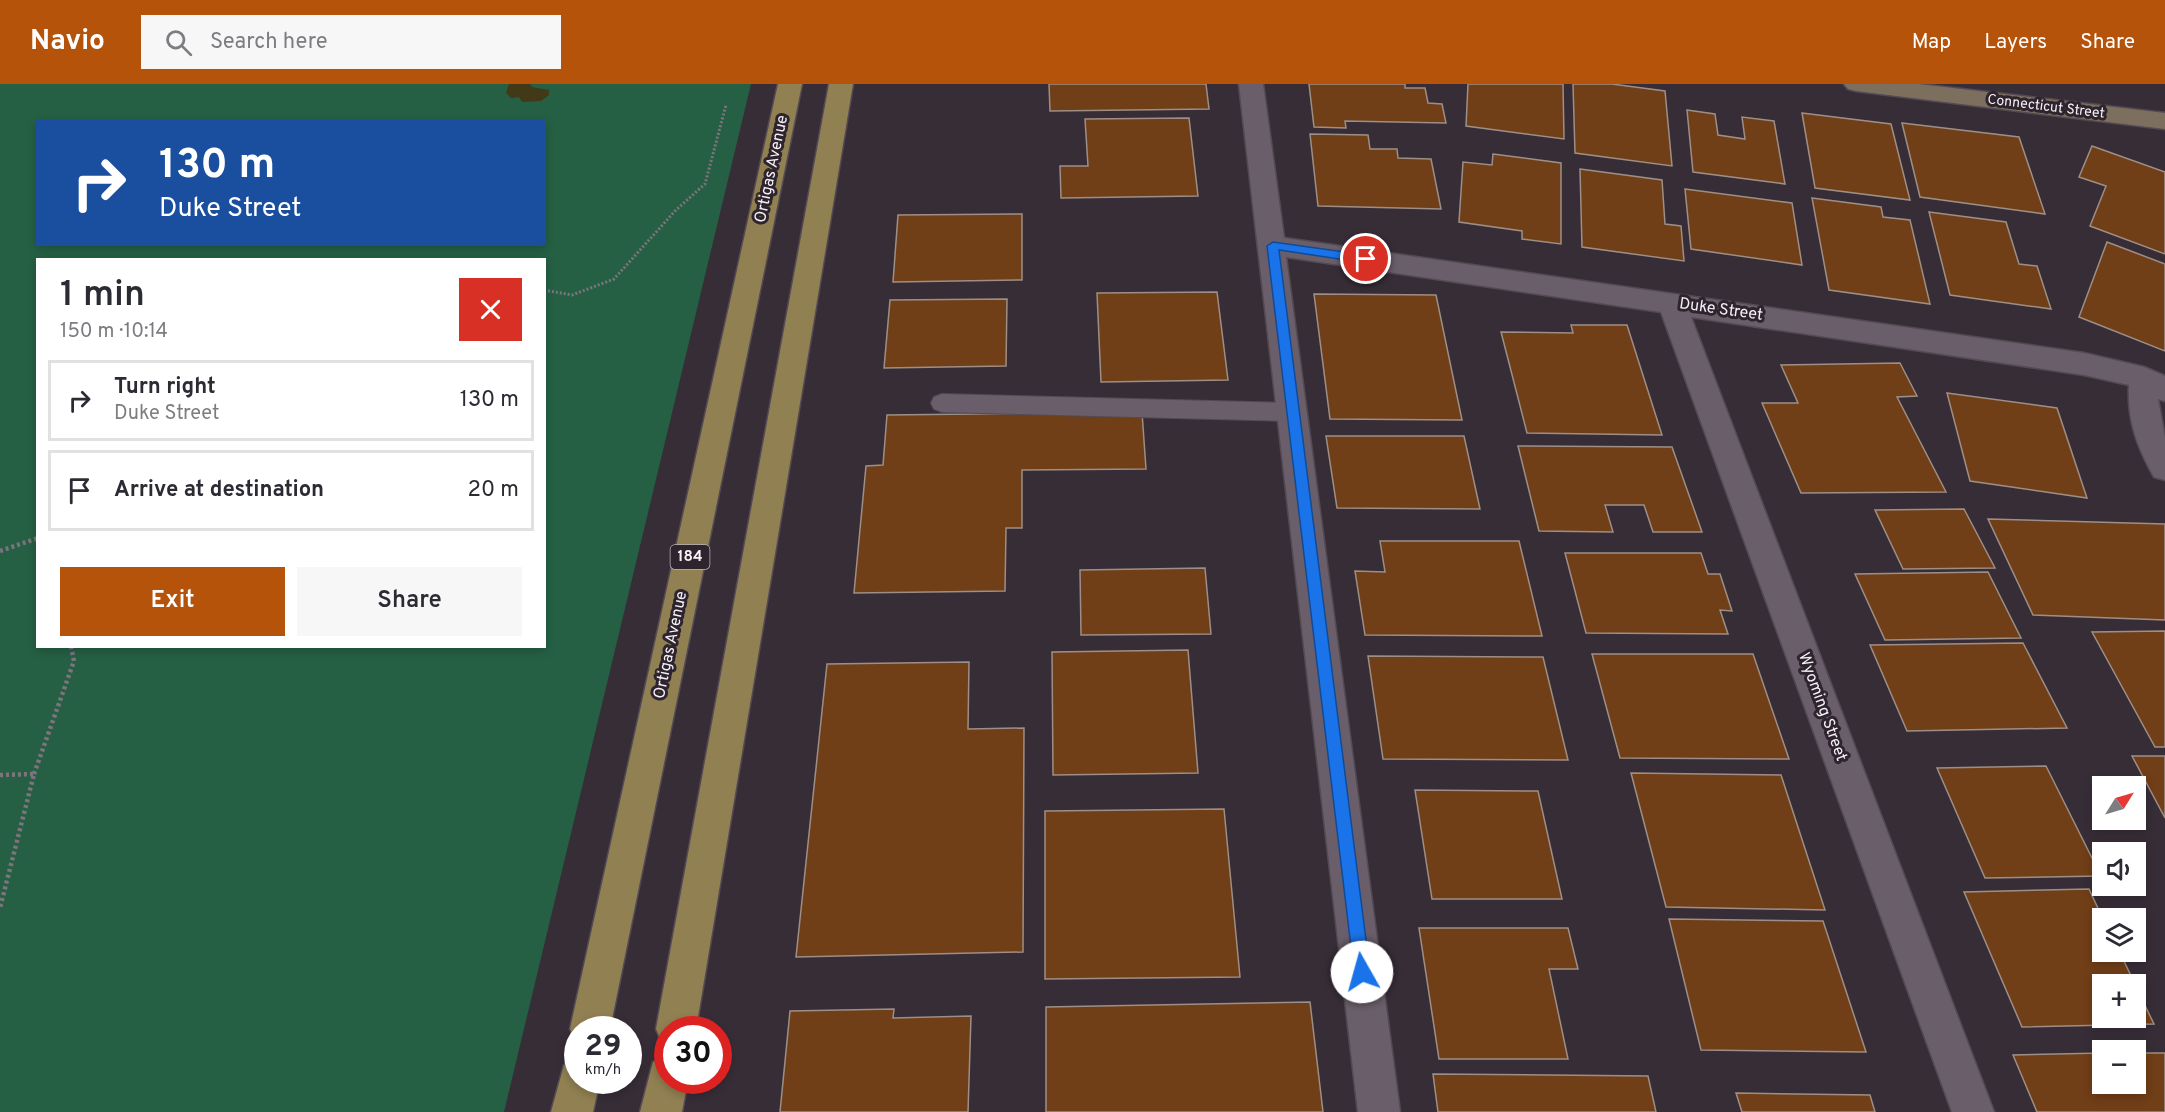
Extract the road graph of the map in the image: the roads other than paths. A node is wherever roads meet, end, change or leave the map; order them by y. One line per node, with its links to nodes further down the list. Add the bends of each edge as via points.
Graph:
1 (790, 84): 12 (main road, Ortigas Avenue / 184)
2 (840, 84): 13 (main road)
3 (1251, 84): 6 (street)
4 (1856, 84): 5 (street, Connecticut Street)
5 (2165, 121)
6 (1273, 246): 7 (street, Duke Street); 10 (street)
7 (1671, 302): 8 (street, Duke Street, via 2084,364); 19 (street, Wyoming Street)
8 (2155, 384): 11 (street, via 2142,415)
9 (942, 403): 10 (lane)
10 (1293, 412): 18 (street)
11 (2165, 468)
12 (593, 1016)
13 (678, 1016)
14 (576, 1094): 16 (main road)
15 (665, 1094): 17 (main road)
16 (572, 1112)
17 (661, 1112)
18 (1379, 1112)
19 (1972, 1112)

